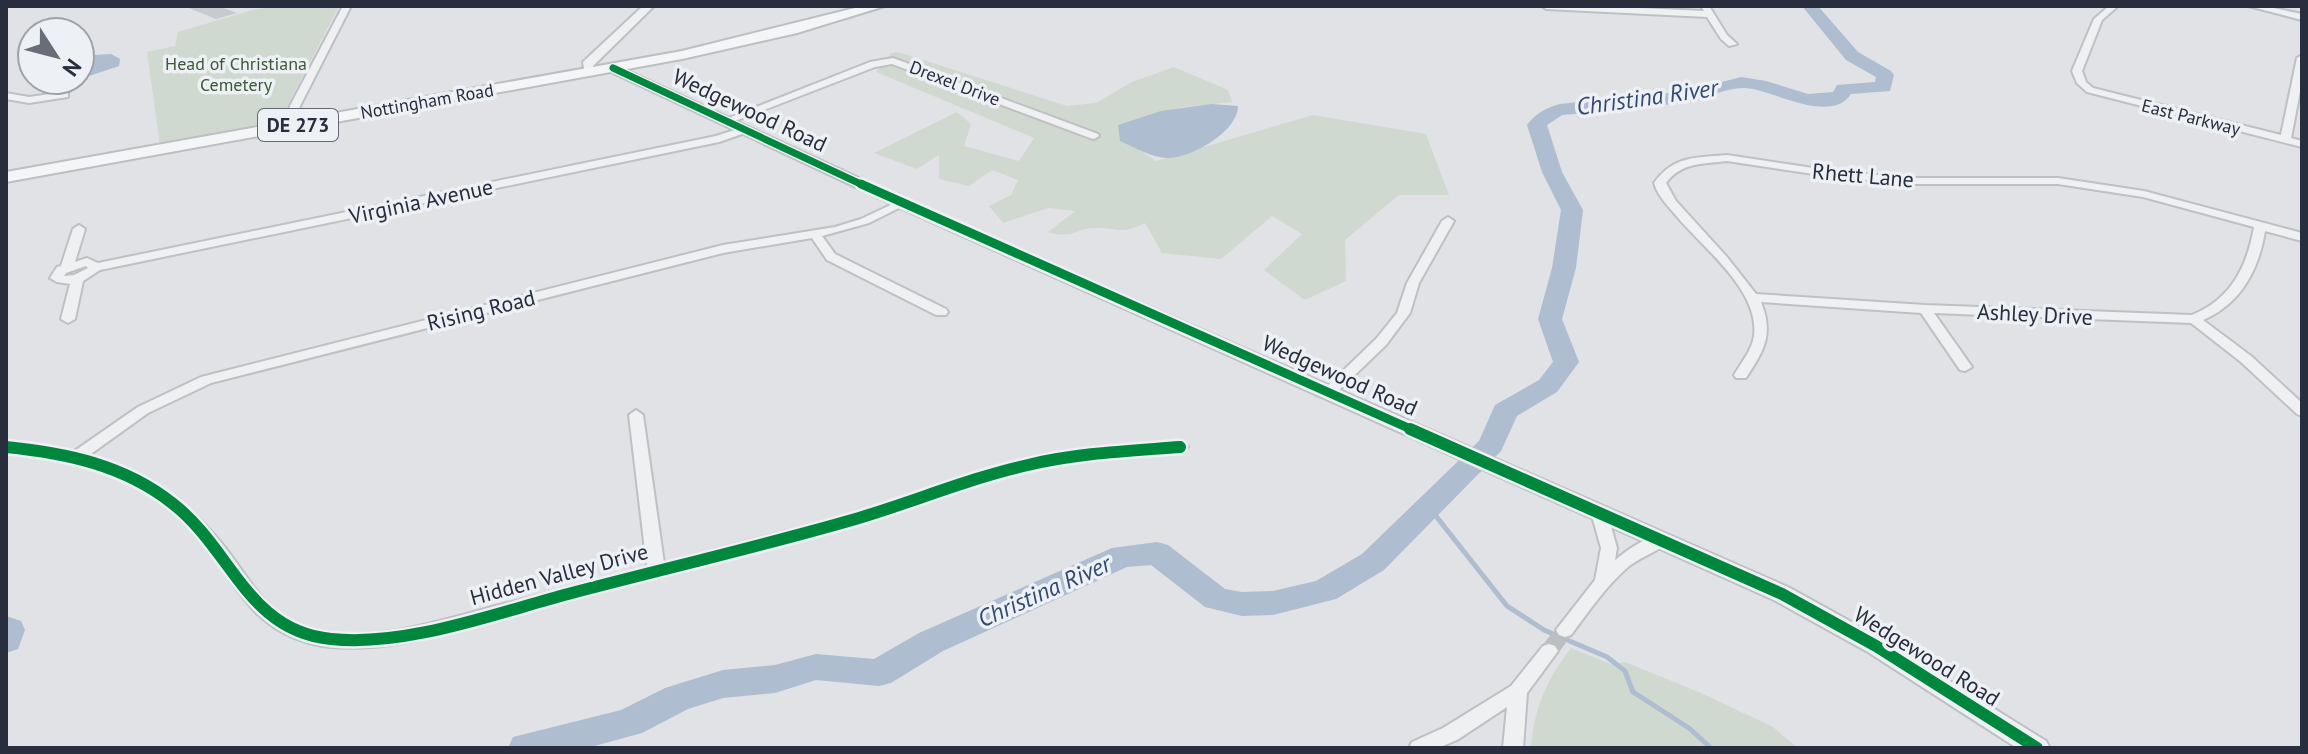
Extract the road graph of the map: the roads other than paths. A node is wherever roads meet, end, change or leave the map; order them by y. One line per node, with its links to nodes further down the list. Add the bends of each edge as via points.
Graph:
1 (347, 6): 16 (street)
2 (648, 6): 12 (street, via 587,65)
3 (878, 6): 11 (main road, Nottingham Road / DE 273, via 753,40)
4 (1546, 6): 7 (street)
5 (2114, 6): 19 (street, East Parkway, via 2098,19 2087,39 2077,71 2082,83 2102,94)
6 (2252, 6): 8 (street)
7 (1707, 10): 9 (street)
8 (2302, 17)
9 (1732, 44)
10 (2302, 58): 19 (street)
11 (613, 68): 12 (main road, Nottingham Road / DE 273); 15 (street, Wedgewood Road)
12 (589, 72): 16 (main road, Nottingham Road / DE 273)
13 (6, 96): 14 (street)
14 (58, 96)
15 (726, 121): 17 (street, Wedgewood Road); 18 (street, Drexel Drive, via 893,61)
16 (289, 126): 21 (main road, Nottingham Road / DE 273)
17 (744, 130): 22 (street, Wedgewood Road); 29 (street, Virginia Avenue)
18 (1094, 136)
19 (2285, 140): 20 (street, East Parkway)
20 (2302, 144)
21 (6, 177)
22 (901, 203): 26 (street, Rising Road, via 865,221); 38 (street, Wedgewood Road)
23 (1448, 221): 38 (street, via 1413,283 1403,313)
24 (2260, 225): 27 (street, Rhett Lane); 31 (street, Rhett Lane, via 2144,194 2058,181 1906,181 1727,158 1698,159 1676,167 1660,183 1668,200); 35 (street, Ashley Drive, via 2258,245 2232,299)
25 (79, 229): 28 (street)
26 (815, 234): 33 (street, via 831,257); 43 (street, Rising Road, via 710,252 206,380 143,410)
27 (2302, 237)
28 (67, 267): 29 (street, Virginia Avenue, via 87,262); 30 (street, via 56,278)
29 (96, 267): 30 (street, Virginia Avenue)
30 (77, 279): 34 (street)
31 (1753, 298): 32 (street, Ashley Drive); 37 (street, Rhett Lane, via 1762,319 1761,337)
32 (1925, 309): 35 (street, Ashley Drive); 36 (street)
33 (941, 312)
34 (68, 319)
35 (2194, 319): 39 (street)
36 (1965, 367)
37 (1741, 375)
38 (1329, 392): 44 (street, Wedgewood Road)
39 (2302, 411)
40 (636, 415): 46 (street)
41 (6, 447): 43 (street, Hidden Valley Drive)
42 (1180, 447): 46 (street, Hidden Valley Drive, via 1026,465 851,520)
43 (77, 456): 46 (street, Hidden Valley Drive, via 142,482 173,501 198,524 264,611 311,636 343,640 430,630)
44 (1599, 512): 45 (street, Wedgewood Road); 47 (street, via 1609,548)
45 (1662, 540): 47 (street); 53 (street, Wedgewood Road, via 1851,632)
46 (656, 569)
47 (1603, 579): 48 (street)
48 (1565, 630)
49 (1549, 651): 50 (street)
50 (1518, 691): 51 (street); 52 (street)
51 (1419, 748)
52 (1513, 748)
53 (2037, 748)

